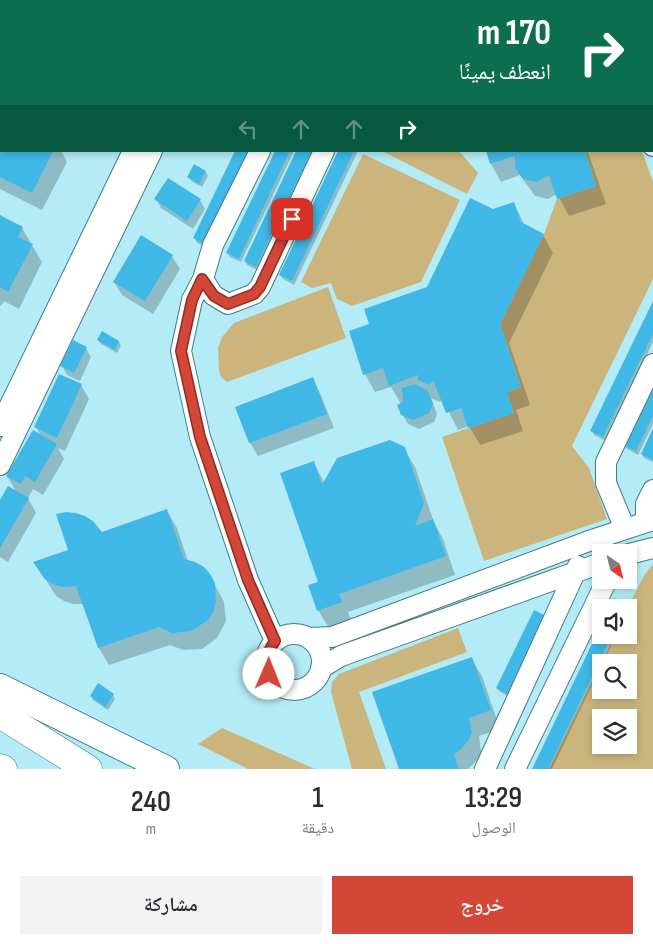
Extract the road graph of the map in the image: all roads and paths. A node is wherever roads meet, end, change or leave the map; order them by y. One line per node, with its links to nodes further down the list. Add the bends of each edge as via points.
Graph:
1 (133, 152): 7 (street)
2 (152, 152): 8 (street)
3 (260, 152): 5 (street, via 213,245)
4 (324, 152): 5 (street, via 254,294 228,304 214,296)
5 (202, 279): 20 (street, via 192,300 181,351 200,437 248,580)
6 (653, 364): 11 (street, via 606,462 606,483)
7 (0, 426)
8 (0, 465)
9 (653, 490): 10 (street, via 646,504)
10 (649, 521): 11 (street)
11 (625, 529): 12 (street)
12 (589, 541): 14 (street); 17 (street)
13 (653, 548): 15 (street)
14 (562, 552): 17 (street); 19 (street, via 332,637)
15 (638, 552)
16 (592, 566): 17 (street)
17 (575, 572): 21 (street, via 341,656); 28 (street)
18 (603, 589): 29 (street)
19 (308, 638): 20 (street, via 291,634); 21 (street, via 320,652)
20 (275, 641): 21 (street, via 266,656 266,665 269,674 281,687 290,690 308,686)
21 (321, 668)
22 (0, 687): 27 (main road)
23 (0, 714): 26 (highway)
24 (0, 731): 25 (highway)
25 (78, 769)
26 (88, 769)
27 (166, 769)
28 (485, 769)
29 (515, 769)

